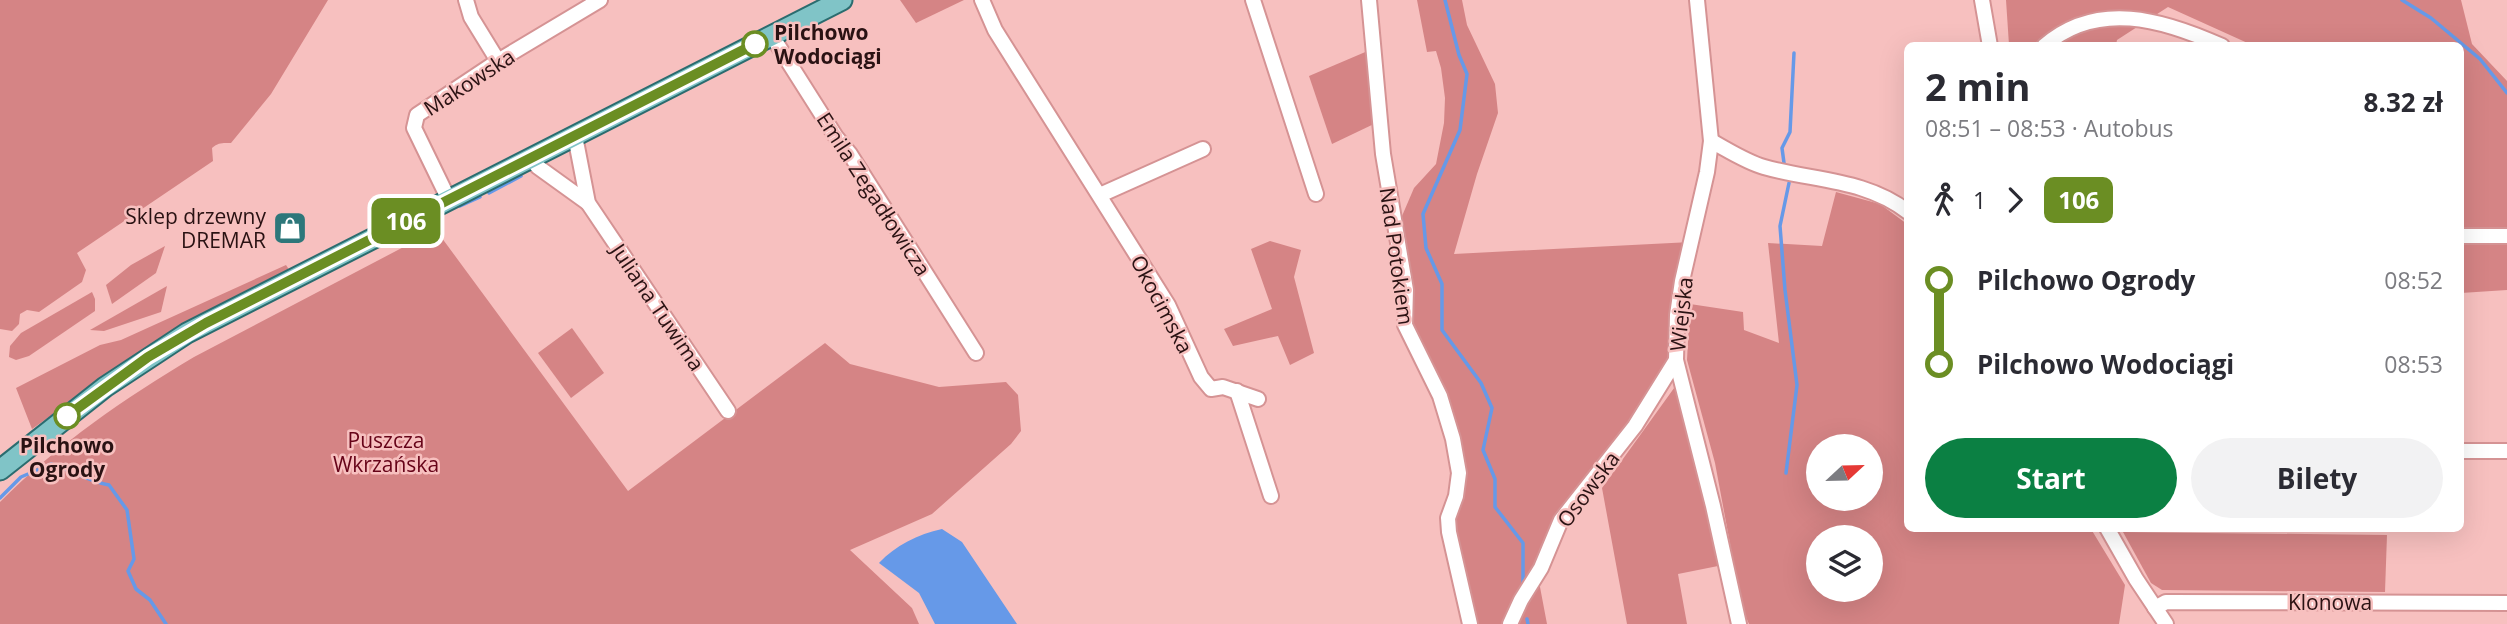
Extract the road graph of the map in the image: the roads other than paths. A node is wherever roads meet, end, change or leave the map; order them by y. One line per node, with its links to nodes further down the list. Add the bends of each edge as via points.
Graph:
1 (466, 0): 13 (street)
2 (600, 0): 13 (street, Makowska)
3 (982, 0): 19 (street, Okocimska, via 995,30)
4 (1253, 0): 18 (street)
5 (1369, 0): 37 (street, Nad Potokiem, via 1383,154 1406,290 1405,325 1440,396 1453,439 1460,473 1448,518 1449,532)
6 (1697, 0): 15 (street, Wiejska)
7 (1982, 0): 10 (street)
8 (838, 1): 9 (main road)
9 (772, 36): 14 (main road); 25 (street, Emila Zegadłowicza)
10 (1989, 42)
11 (2047, 42): 12 (street, via 2057,31 2083,17 2107,12 2166,21)
12 (2213, 42)
13 (498, 61): 20 (street, Makowska, via 420,112 415,120 416,134)
14 (575, 136): 17 (main road); 21 (street, Juliana Tuwima)
15 (1711, 141): 22 (street, via 1761,167 1857,186); 26 (street, Wiejska, via 1682,281)
16 (1203, 149): 19 (street)
17 (530, 158): 20 (main road); 21 (street, Juliana Tuwima)
18 (1316, 194)
19 (1100, 195): 27 (street, Okocimska, via 1170,308 1201,377 1211,389)
20 (449, 200): 32 (main road, via 167,345 104,387)
21 (588, 203): 29 (street, Juliana Tuwima)
22 (1904, 210)
23 (2464, 236): 24 (street)
24 (2507, 236)
25 (976, 353)
26 (1675, 360): 38 (street, Osowska, via 1635,426 1561,520); 39 (street, Wiejska)
27 (1237, 391): 28 (street, Okocimska); 33 (street)
28 (1258, 399)
29 (728, 411)
30 (2464, 451): 31 (street)
31 (2507, 451)
32 (0, 470)
33 (1271, 496)
34 (2109, 532): 36 (street)
35 (2507, 603): 36 (street, Klonowa, via 2166,602)
36 (2155, 608): 40 (street)
37 (1469, 624)
38 (1510, 624)
39 (1739, 624)
40 (2166, 624)

